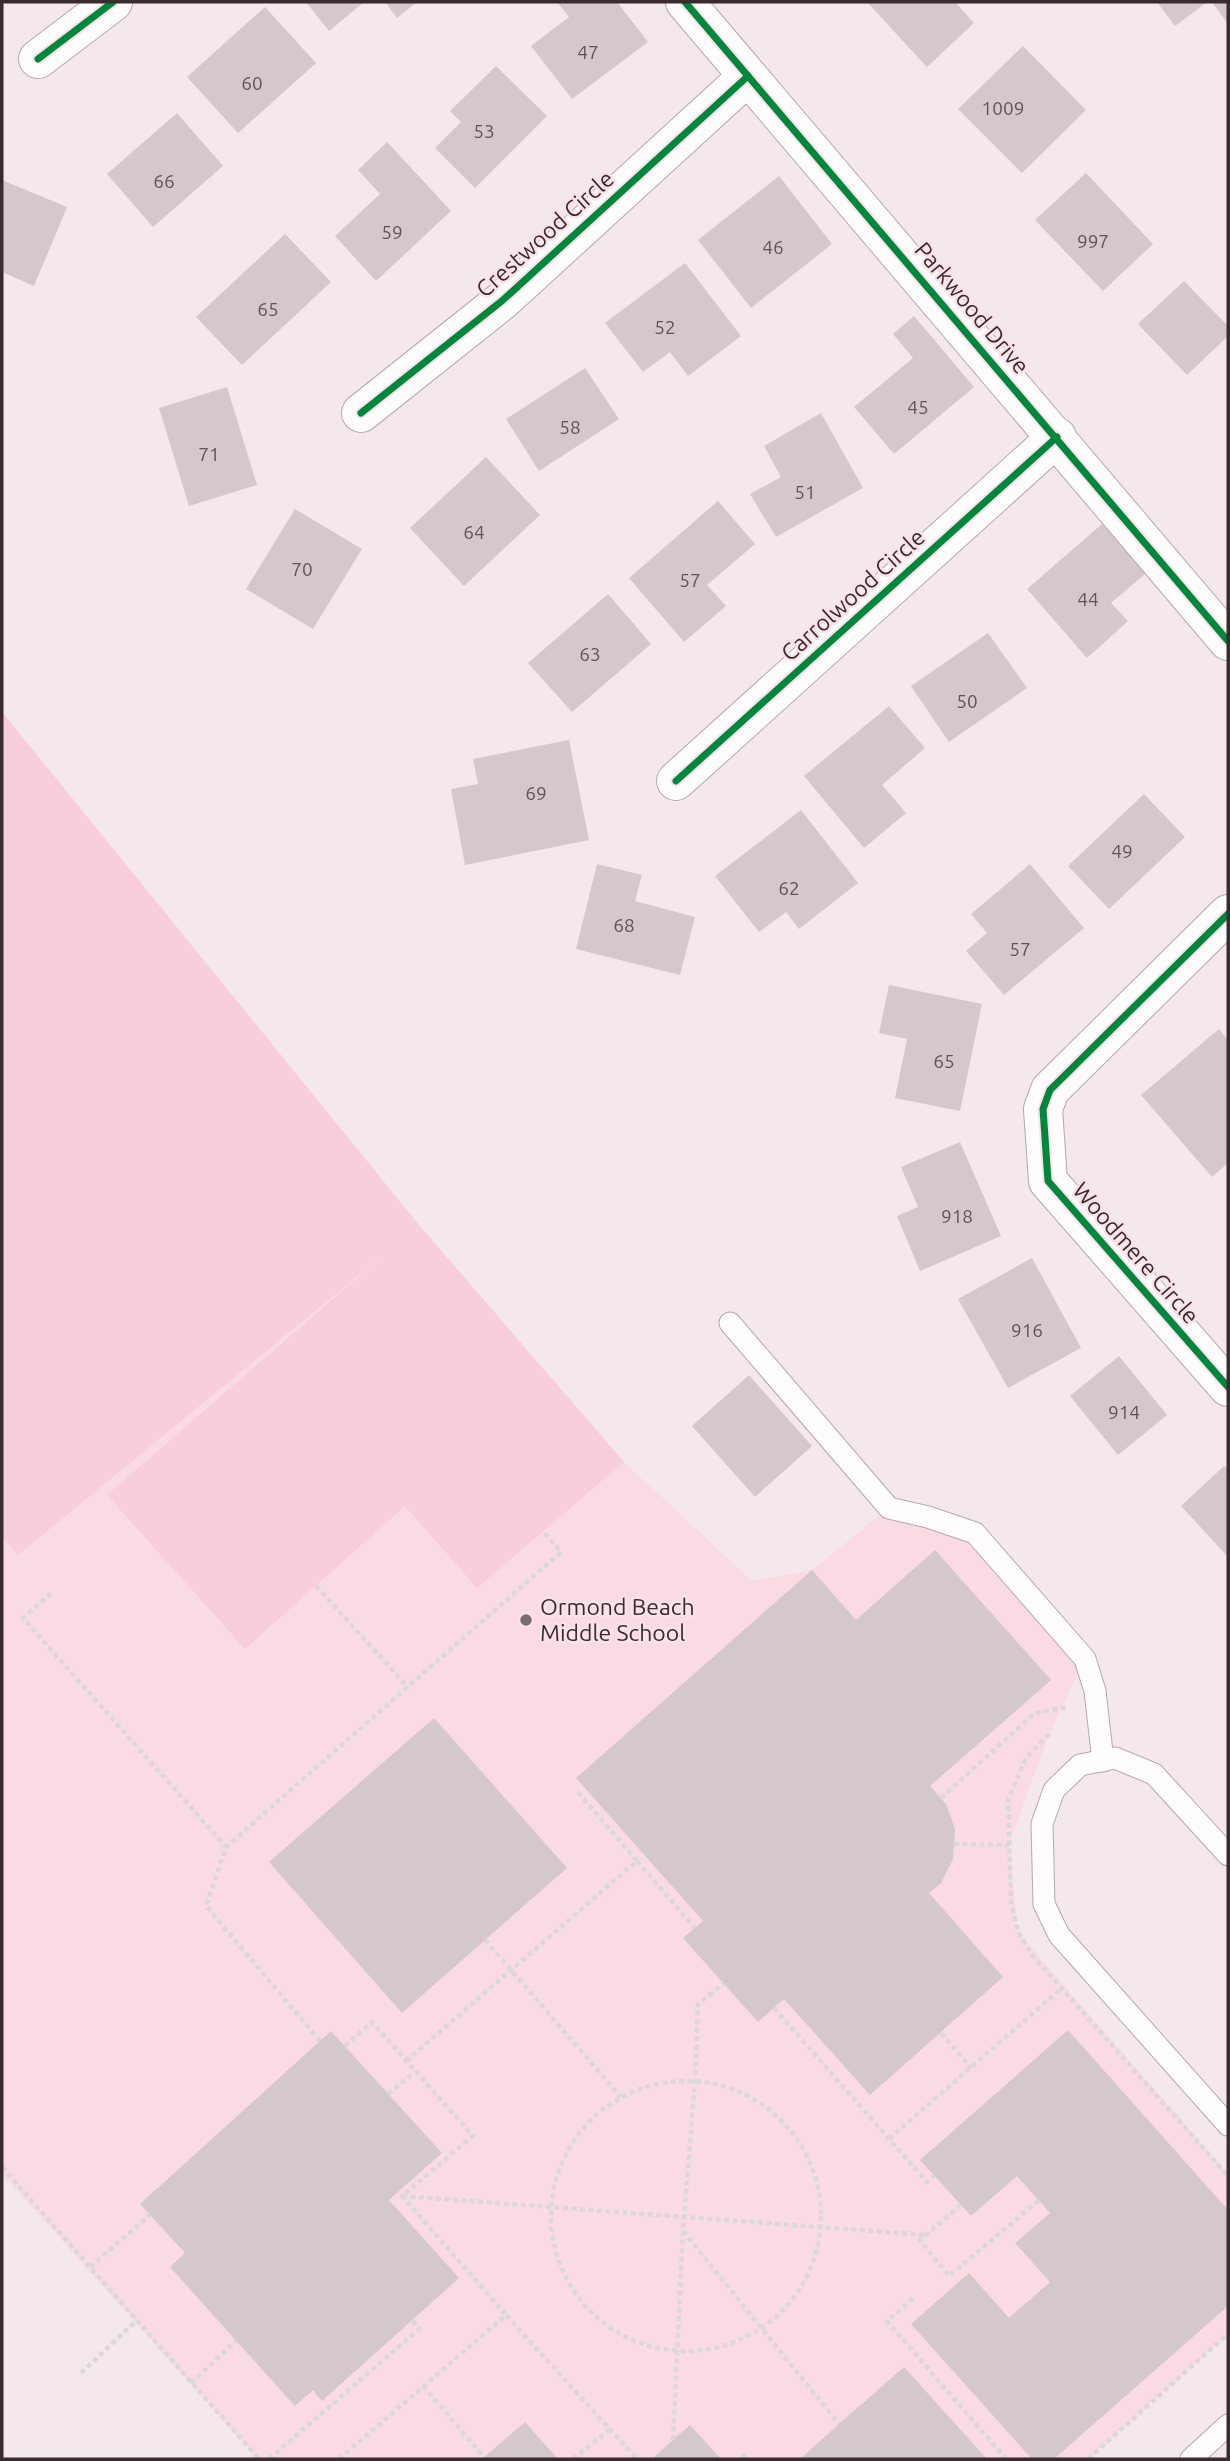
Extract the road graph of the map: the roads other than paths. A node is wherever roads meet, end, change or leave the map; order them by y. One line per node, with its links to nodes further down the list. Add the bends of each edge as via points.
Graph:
1 (113, 2): 3 (street)
2 (685, 2): 4 (street, Parkwood Drive)
3 (38, 59)
4 (748, 76): 5 (street, Crestwood Circle, via 503,300); 6 (street, Parkwood Drive)
5 (361, 413)
6 (1057, 437): 7 (street, Parkwood Drive); 8 (street, Carrolwood Circle)
7 (1228, 640)
8 (676, 781)
9 (1228, 914): 11 (street, Woodmere Circle, via 1050,1090 1043,1109 1048,1181)
10 (730, 1323): 12 (lane, via 888,1508 975,1533 1085,1659 1095,1691)
11 (1228, 1387)
12 (1103, 1760): 13 (lane, via 1115,1758 1154,1774); 14 (lane, via 1080,1765 1054,1790 1042,1824 1044,1904 1059,1935)
13 (1228, 1855)
14 (1228, 2125)
15 (1228, 2426): 16 (lane)
16 (1191, 2459)

